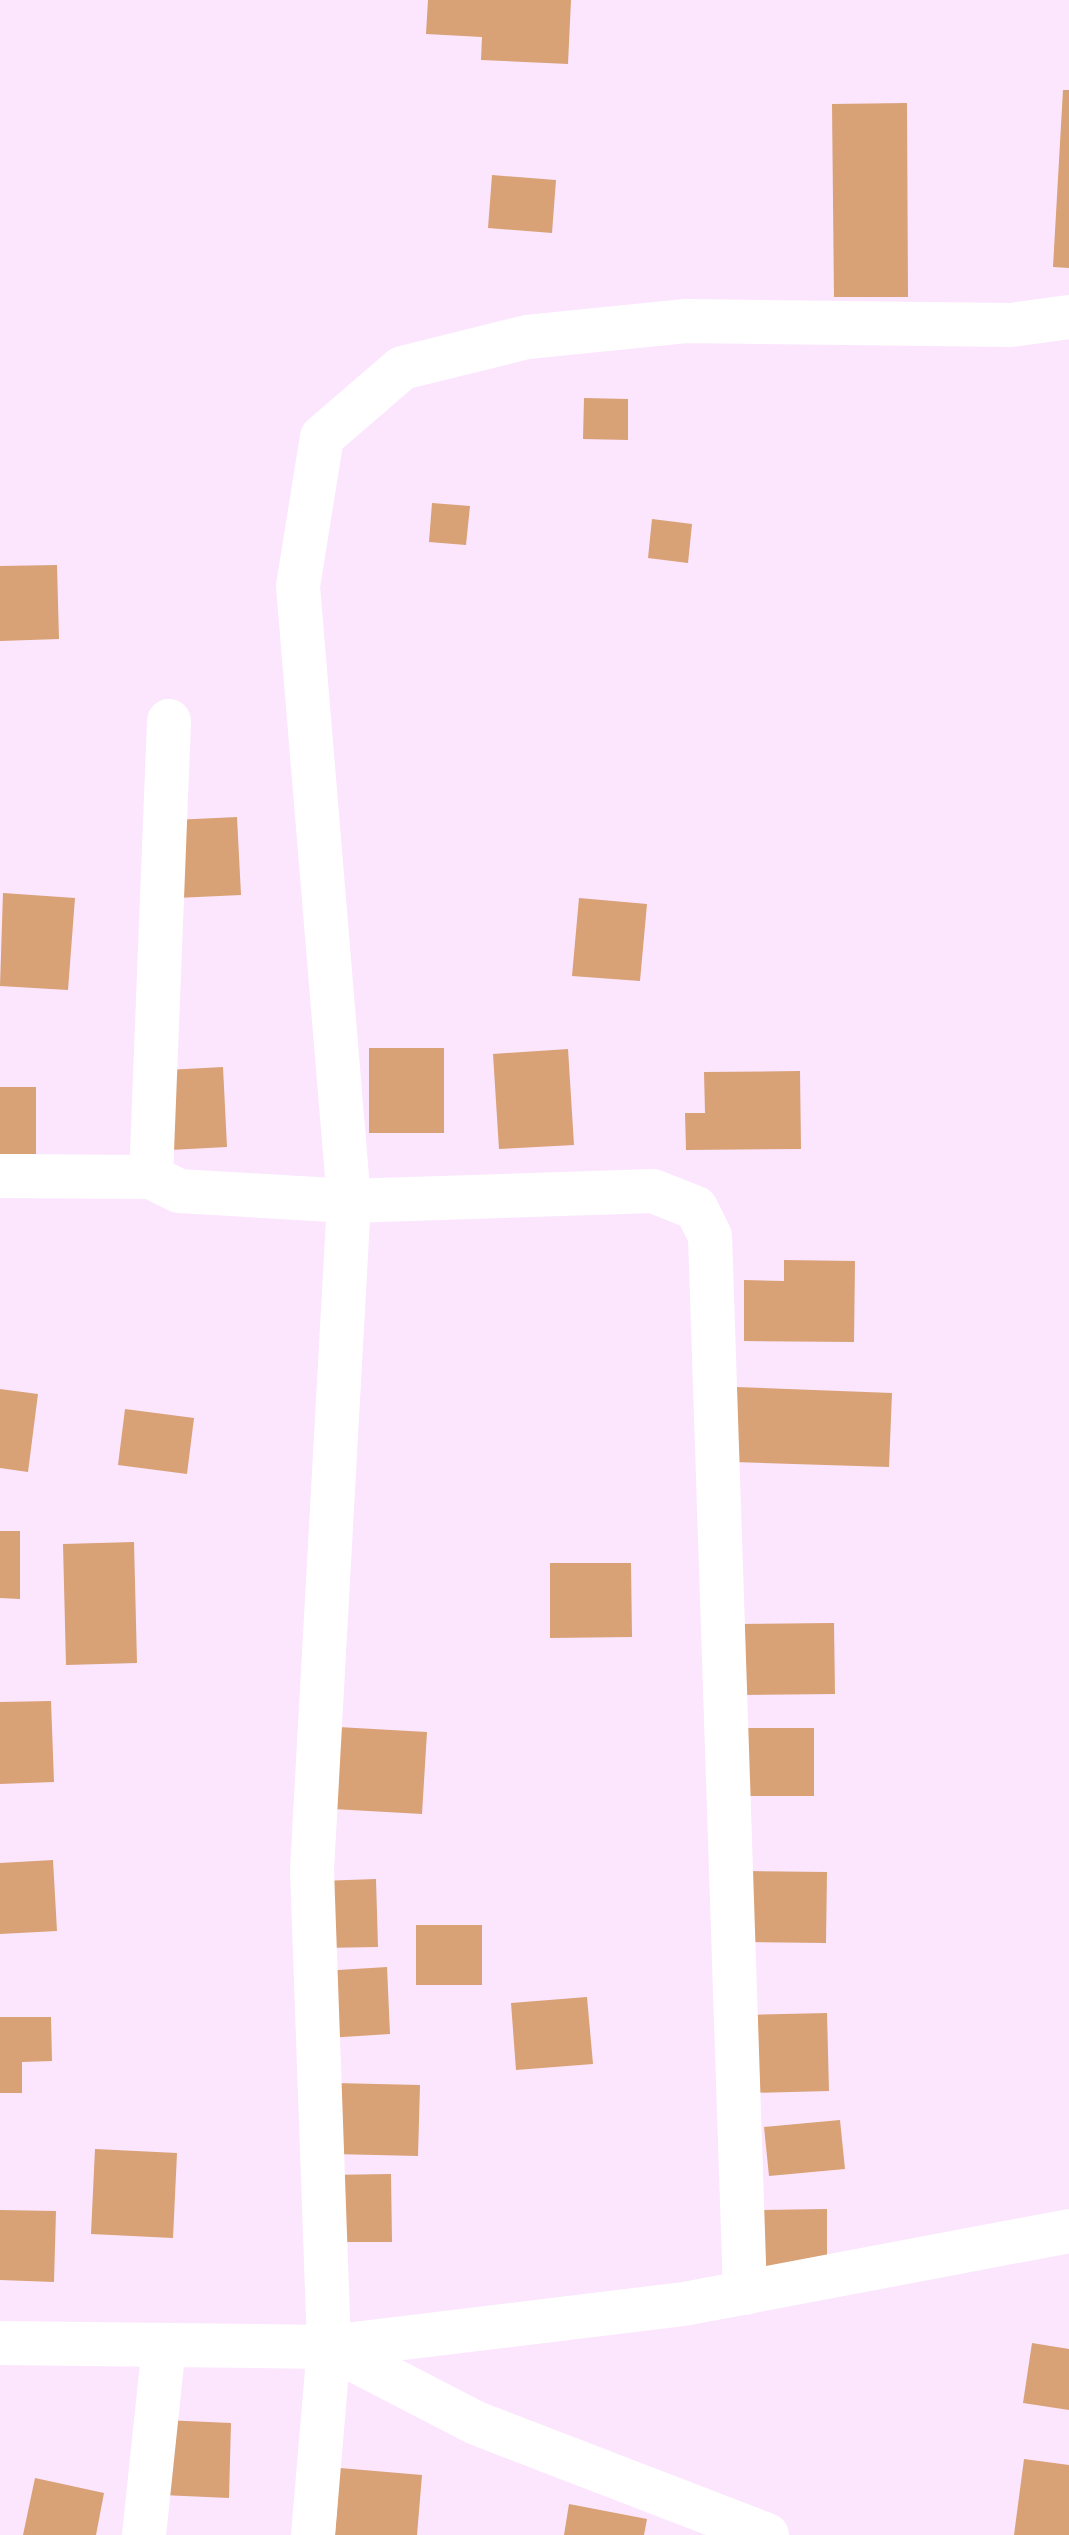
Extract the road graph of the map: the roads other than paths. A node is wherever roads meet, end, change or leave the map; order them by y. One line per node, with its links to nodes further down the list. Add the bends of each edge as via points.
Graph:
1 (1069, 317): 5 (street, via 1011,325 686,321 527,337 402,368 322,437 298,586)
2 (169, 721): 4 (street)
3 (0, 1176): 4 (street)
4 (151, 1177): 5 (street, via 179,1191)
5 (349, 1201): 7 (street, via 653,1191 696,1208 710,1236); 10 (street, via 312,1870)
6 (1069, 2231): 7 (street)
7 (745, 2293): 10 (street)
8 (0, 2343): 9 (street)
9 (164, 2345): 10 (street); 12 (street)
10 (329, 2347): 11 (street, via 476,2423); 13 (street)
11 (714, 2525): 14 (street)
12 (144, 2535)
13 (313, 2535)
14 (767, 2535)

